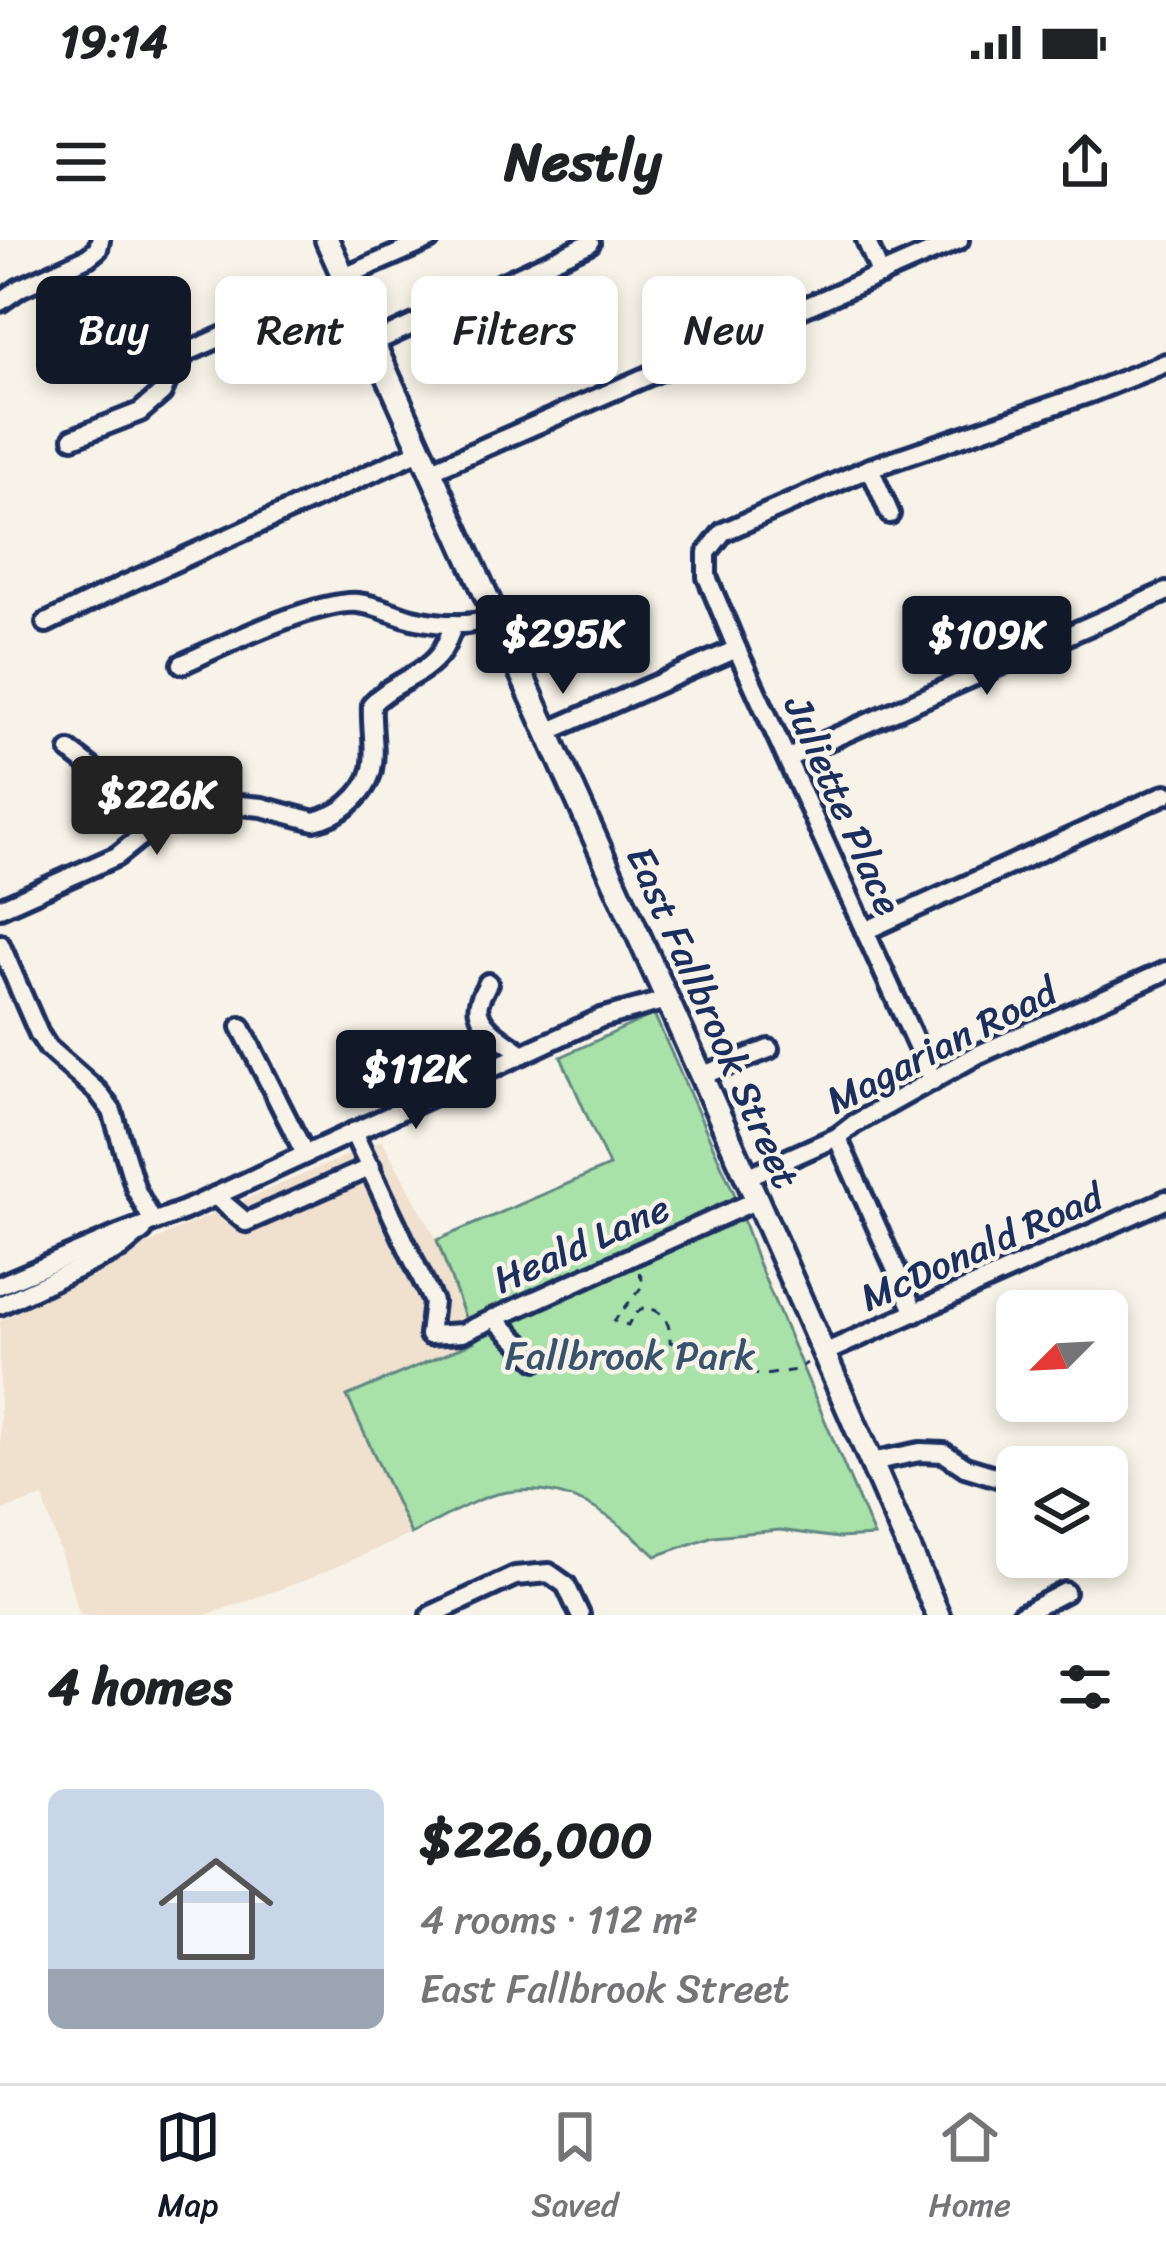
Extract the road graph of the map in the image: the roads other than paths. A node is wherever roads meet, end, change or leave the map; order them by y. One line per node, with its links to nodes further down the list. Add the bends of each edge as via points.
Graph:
1 (100, 240): 10 (street, via 88,257)
2 (327, 240): 8 (main road, East Fallbrook Street)
3 (429, 240): 9 (street)
4 (866, 240): 7 (street)
5 (959, 240): 7 (street)
6 (590, 243): 11 (street)
7 (881, 275): 16 (street)
8 (343, 276)
9 (353, 276)
10 (0, 302)
11 (387, 337)
12 (215, 340): 15 (street, via 174,365 162,393 140,412)
13 (1166, 363): 17 (street)
14 (387, 374): 16 (main road, East Fallbrook Street)
15 (74, 439)
16 (426, 461): 20 (main road, East Fallbrook Street); 21 (street)
17 (871, 468): 18 (street); 23 (street, Juliette Place, via 723,532 707,553 707,577)
18 (890, 514)
19 (1166, 592): 27 (street)
20 (495, 617): 22 (street); 25 (main road, East Fallbrook Street)
21 (46, 623)
22 (454, 625): 24 (street, via 335,605); 29 (street, via 420,673 372,704 374,771 344,808 314,821)
23 (736, 649): 25 (street); 27 (street, Juliette Place)
24 (182, 664)
25 (547, 732): 35 (main road, East Fallbrook Street)
26 (70, 751): 30 (street, via 120,793 142,836 117,856)
27 (788, 758): 31 (street, Juliette Place)
28 (1166, 794): 31 (street)
29 (239, 806)
30 (0, 908)
31 (865, 931): 40 (street, Juliette Place)
32 (0, 944): 49 (street, via 48,1048 112,1111)
33 (1166, 971): 40 (street, Magarian Road)
34 (488, 983): 38 (street, via 481,1016)
35 (666, 1000): 38 (street, via 601,1018); 39 (main road, East Fallbrook Street)
36 (241, 1027): 43 (street)
37 (769, 1049): 39 (street)
38 (523, 1054): 41 (street)
39 (701, 1076): 45 (main road, East Fallbrook Street)
40 (933, 1082): 42 (street, Magarian Road)
41 (353, 1132): 43 (street); 44 (street)
42 (837, 1137): 45 (street, Magarian Road); 52 (street)
43 (305, 1154): 46 (street)
44 (371, 1167): 46 (street, via 246,1222); 53 (street, Heald Lane, via 433,1302 429,1335 462,1333)
45 (747, 1177): 47 (main road, East Fallbrook Street)
46 (215, 1196): 49 (street)
47 (758, 1200): 53 (street, Heald Lane); 54 (main road, East Fallbrook Street)
48 (1166, 1200): 52 (street, McDonald Road)
49 (153, 1222): 50 (street); 51 (street, via 120,1249)
50 (0, 1286)
51 (0, 1305)
52 (915, 1312): 54 (street, McDonald Road)
53 (494, 1318): 55 (street)
54 (824, 1353): 56 (main road, East Fallbrook Street)
55 (537, 1360)
56 (872, 1462): 57 (street, via 944,1453); 61 (main road, East Fallbrook Street)
57 (996, 1477)
58 (1065, 1592): 62 (street)
59 (431, 1615): 60 (street, via 514,1576 548,1573 566,1585)
60 (580, 1615)
61 (938, 1615)
62 (1021, 1615)

